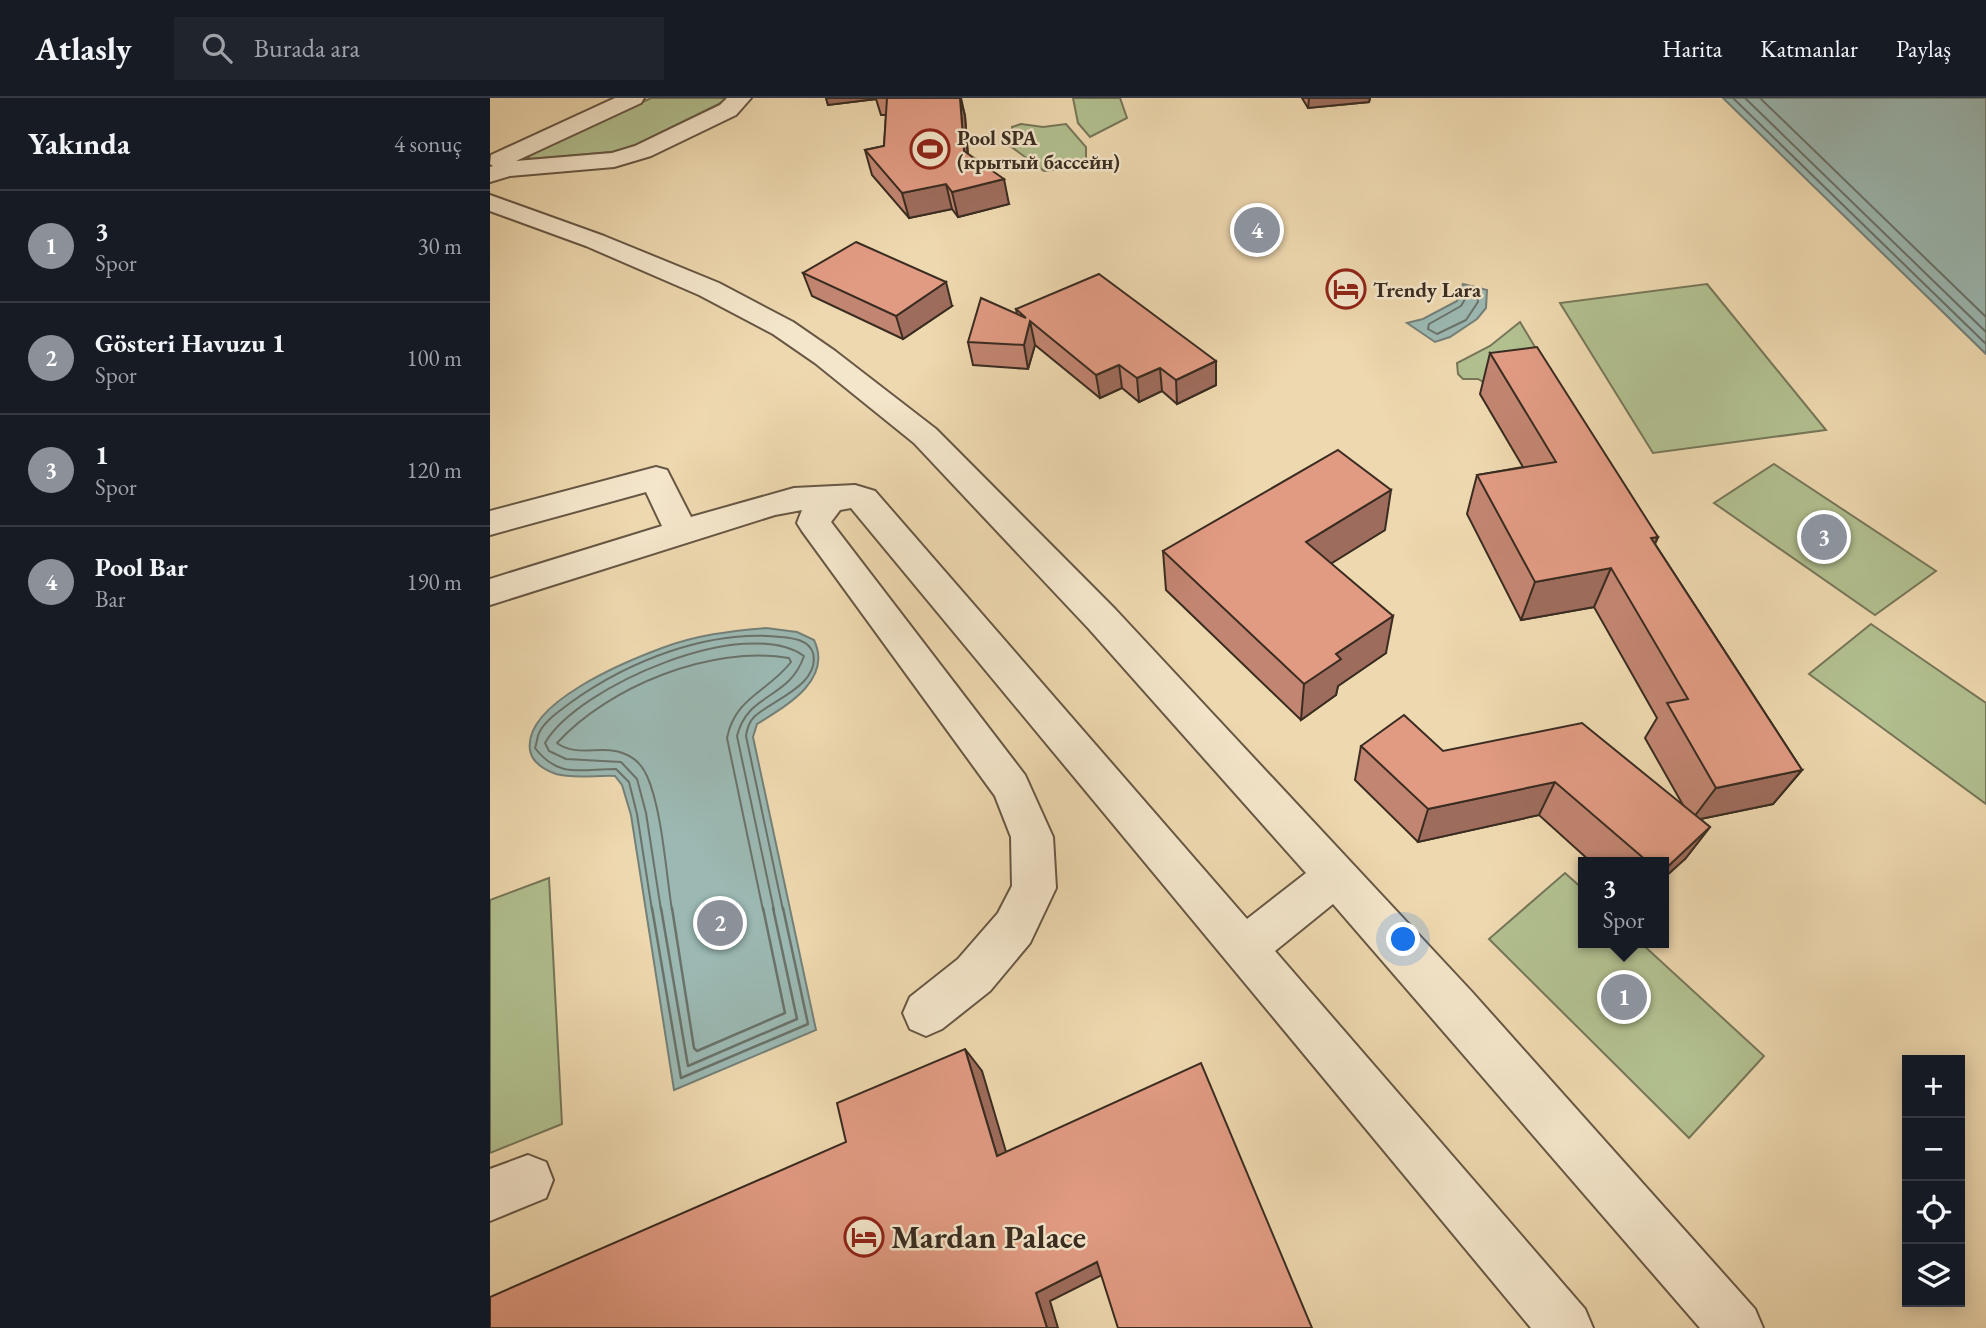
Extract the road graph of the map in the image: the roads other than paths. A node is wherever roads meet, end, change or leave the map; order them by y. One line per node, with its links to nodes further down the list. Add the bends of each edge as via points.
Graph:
1 (633, 98): 3 (street)
2 (740, 98): 4 (street, via 728,110 614,160 506,169)
3 (490, 162)
4 (490, 175)
5 (490, 202): 10 (street, via 696,283 773,322 925,436 1102,619)
6 (831, 499): 8 (street, via 804,496); 11 (street, via 863,499); 12 (street, via 814,523 1011,787 1032,837 1034,888 1014,928 974,975)
7 (490, 523): 8 (street, via 656,478)
8 (681, 532): 9 (street)
9 (490, 592)
10 (1336, 876): 11 (street); 14 (street)
11 (1244, 948): 13 (street)
12 (926, 1013)
13 (1566, 1328)
14 (1736, 1328)

